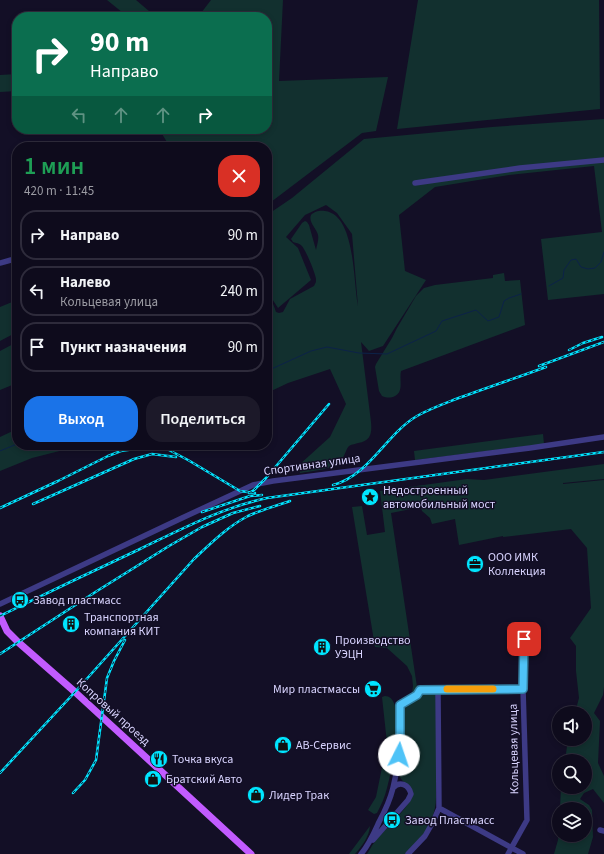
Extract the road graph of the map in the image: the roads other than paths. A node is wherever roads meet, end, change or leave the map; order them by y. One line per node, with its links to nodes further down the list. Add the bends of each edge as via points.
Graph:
1 (604, 160): 2 (street, via 520,168)
2 (414, 183)
3 (11, 260): 4 (street)
4 (0, 263)
5 (604, 437): 6 (street, Спортивная улица, via 253,485)
6 (0, 604)
7 (0, 616): 15 (main road, Копровый проезд, via 7,631 18,642)
8 (524, 639): 9 (street, Кольцевая улица)
9 (523, 689): 10 (street); 13 (street, Кольцевая улица, via 526,820)
10 (438, 690): 11 (street, via 420,690 417,695 400,705 401,734); 12 (street)
11 (393, 788): 14 (street, via 377,826); 14 (street, via 395,785 404,784 411,794)
12 (439, 808): 13 (street); 16 (street, via 425,836)
13 (512, 848): 17 (street, Кольцевая улица); 18 (street)
14 (362, 852)
15 (251, 854)
16 (408, 854)
17 (508, 854)
18 (523, 854)

